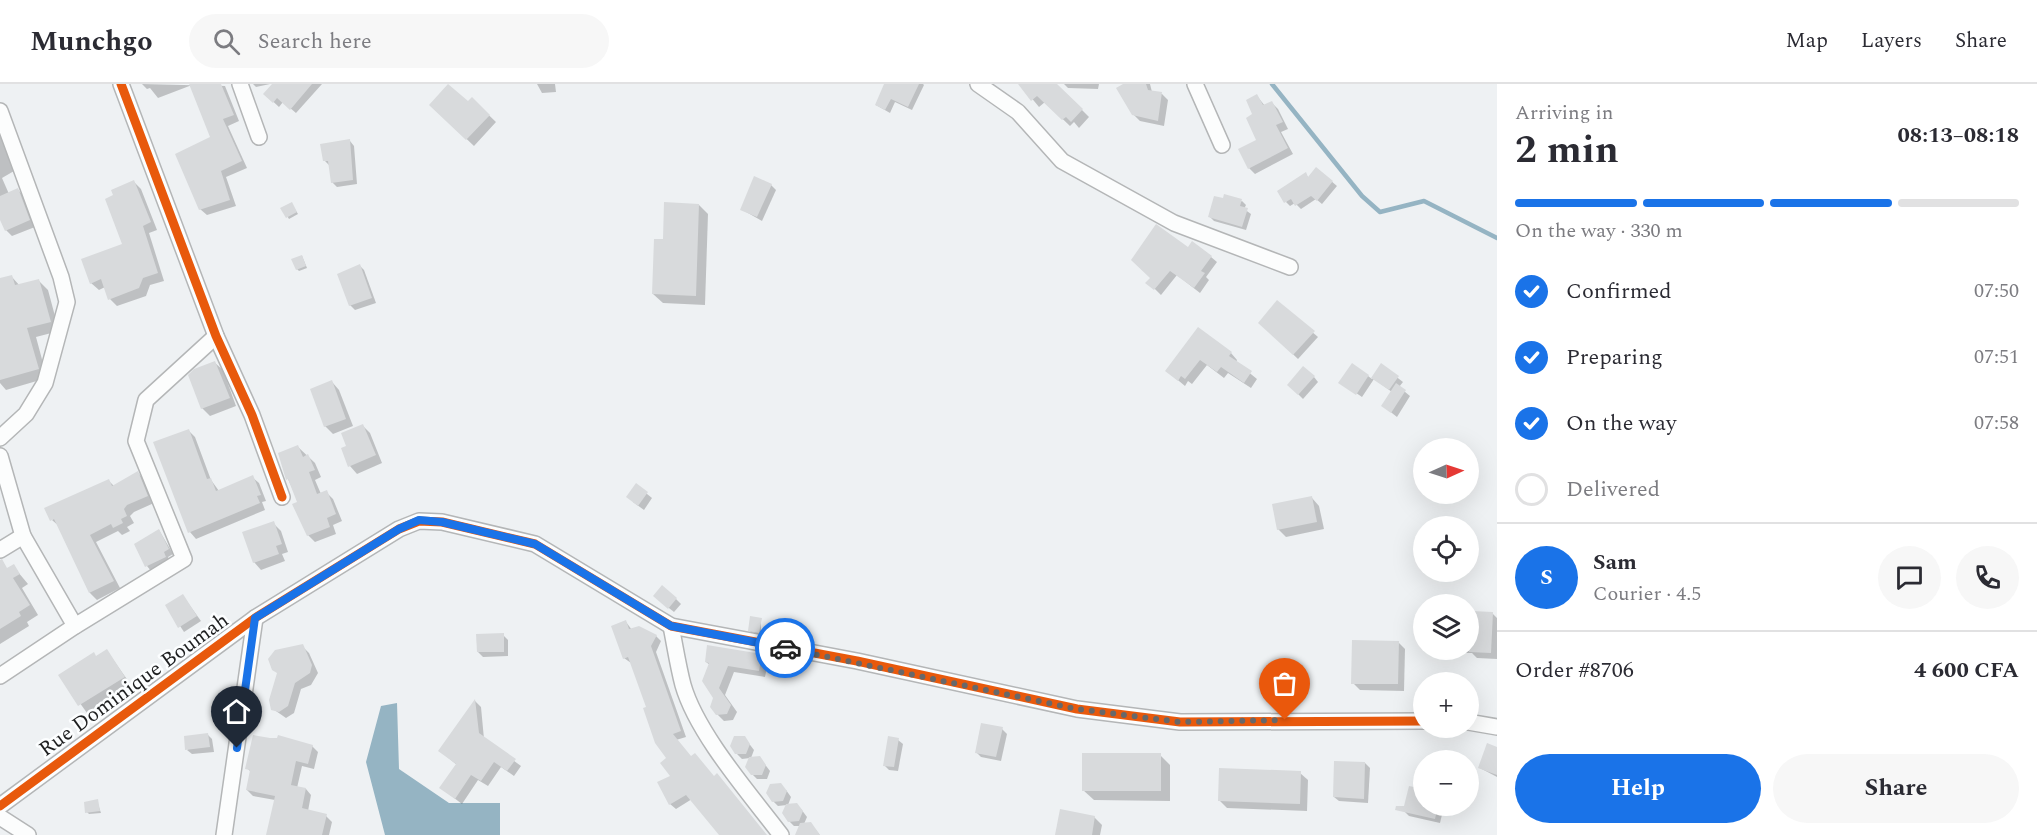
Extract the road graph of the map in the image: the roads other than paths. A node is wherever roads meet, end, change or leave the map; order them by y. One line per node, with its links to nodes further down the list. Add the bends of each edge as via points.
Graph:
1 (121, 84): 9 (street)
2 (240, 84): 6 (street)
3 (978, 84): 8 (street, via 1018,112 1062,161 1174,224)
4 (1195, 84): 7 (street)
5 (0, 111): 10 (street, via 67,302 45,383 26,414)
6 (260, 137)
7 (1222, 145)
8 (1290, 267)
9 (216, 336): 12 (street, via 252,415); 16 (street, via 146,400 136,441 183,559)
10 (0, 438)
11 (0, 456): 13 (street)
12 (282, 497)
13 (23, 536): 14 (street); 16 (street)
14 (0, 550)
15 (255, 618): 17 (street, Rue Dominique Boumah, via 419,520 458,524 535,544); 22 (street, Rue Dominique Boumah); 25 (street)
16 (75, 626): 18 (street)
17 (671, 626): 19 (street, Rue Dominique Boumah, via 1077,709 1144,718 1180,722); 26 (street, via 684,687 700,721)
18 (0, 676)
19 (1413, 721)
20 (1479, 724): 21 (street)
21 (1497, 727)
22 (0, 806)
23 (0, 817): 24 (street)
24 (28, 835)
25 (224, 835)
26 (781, 835)

